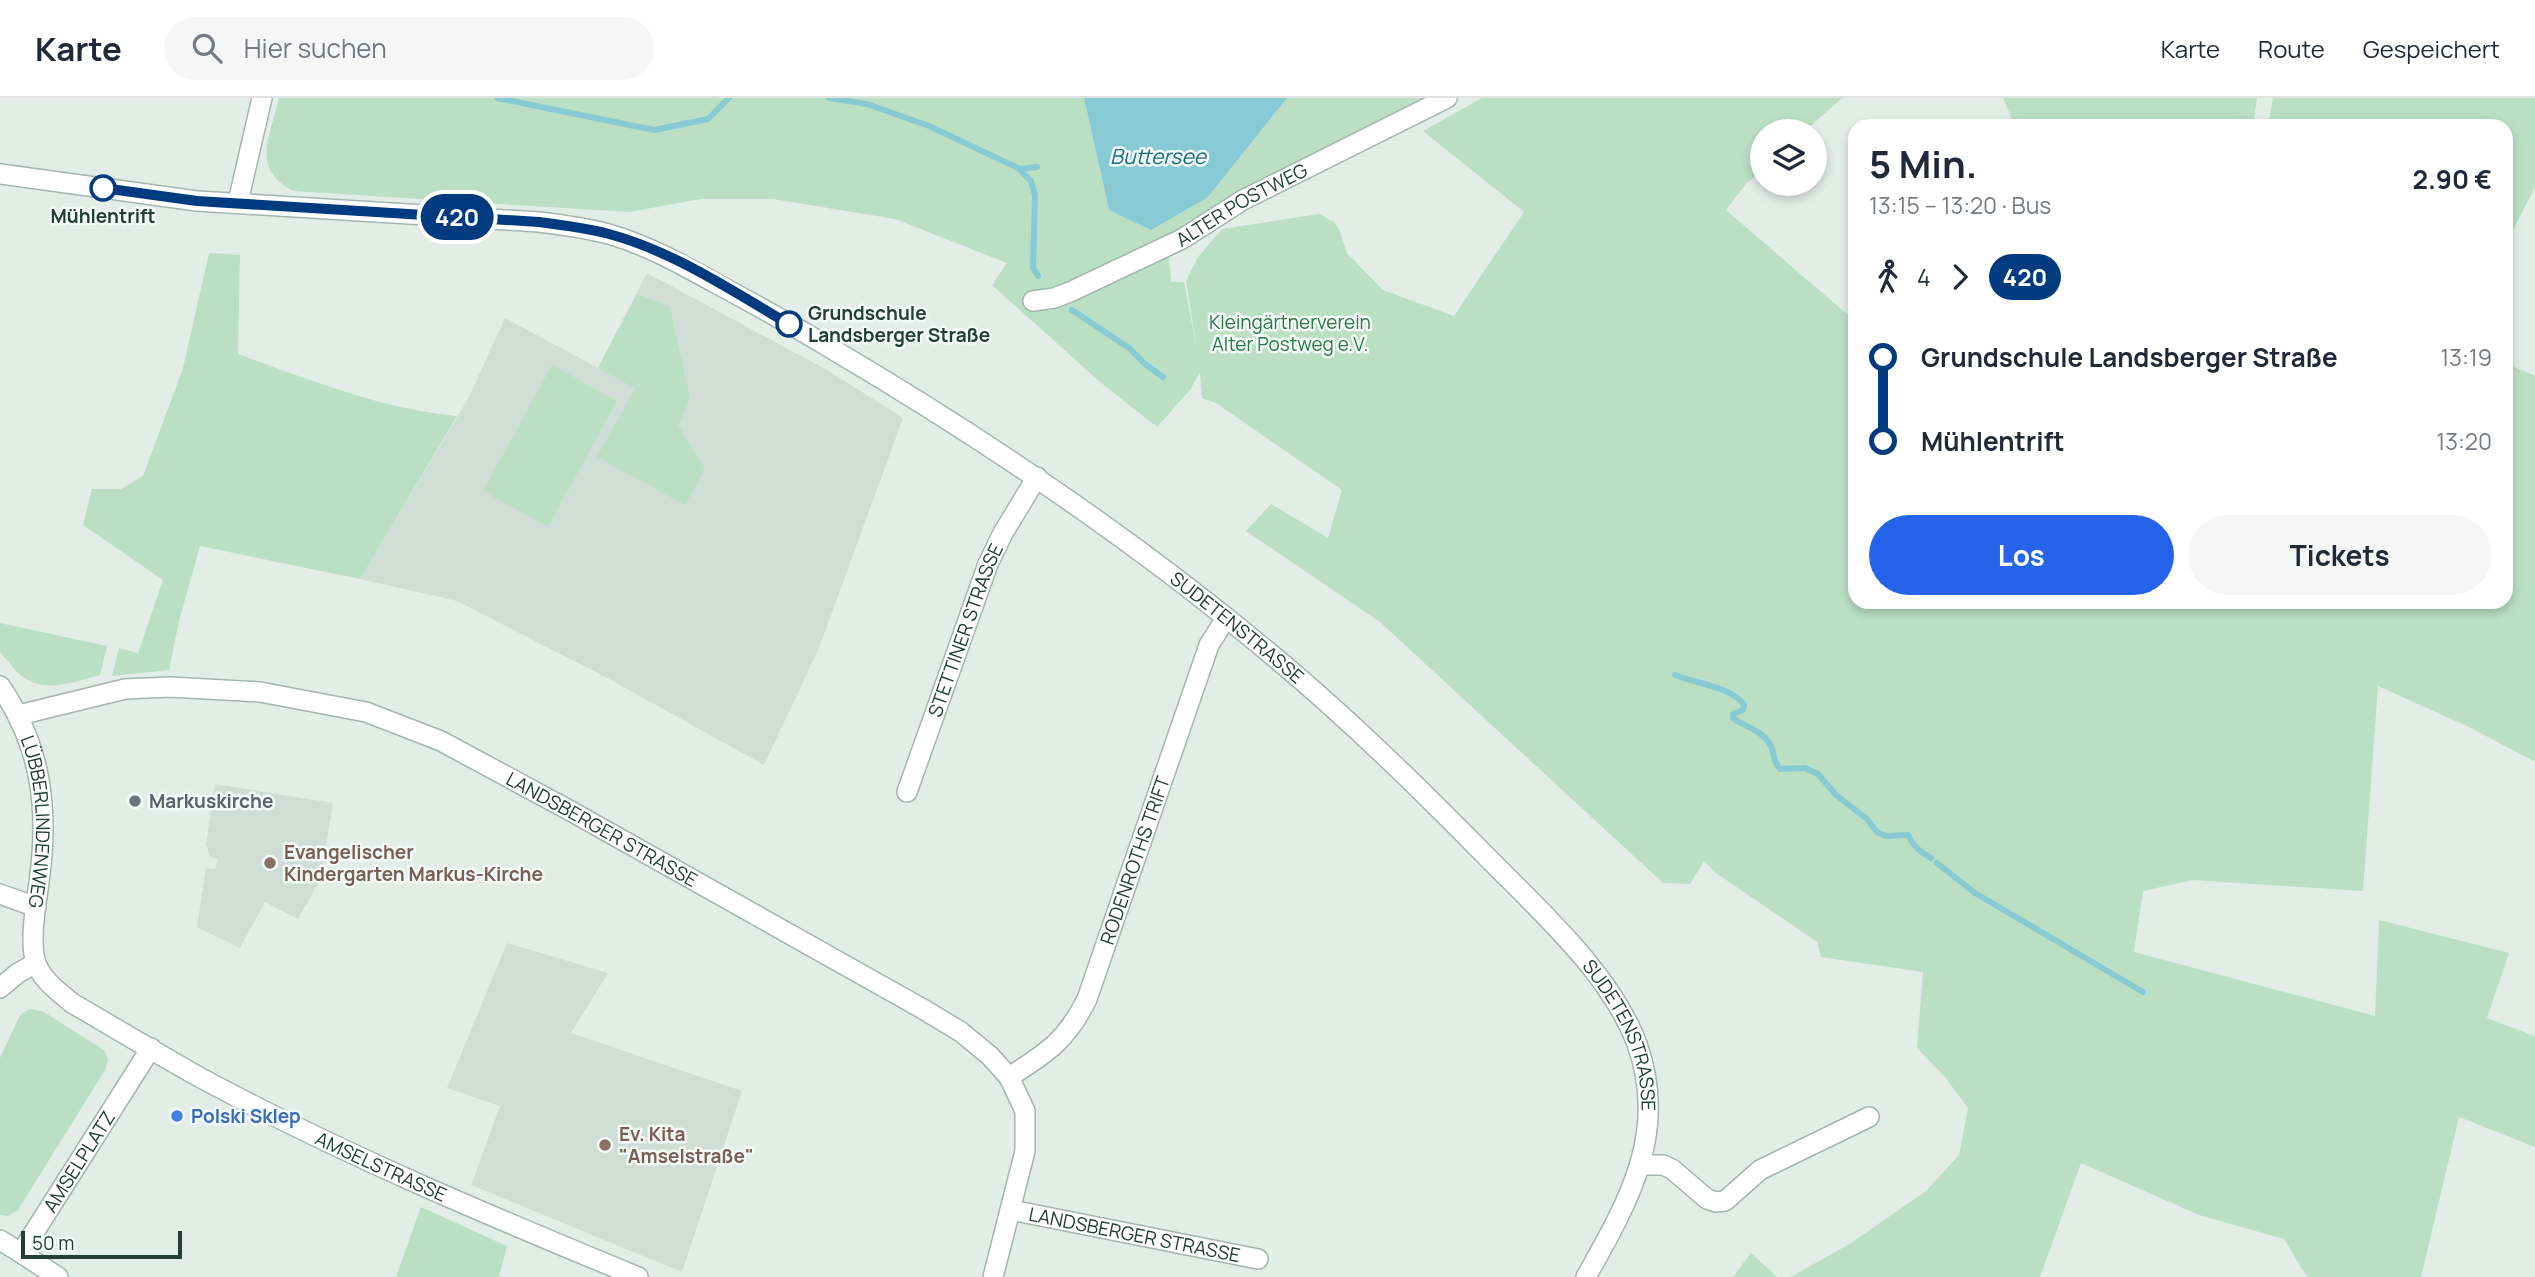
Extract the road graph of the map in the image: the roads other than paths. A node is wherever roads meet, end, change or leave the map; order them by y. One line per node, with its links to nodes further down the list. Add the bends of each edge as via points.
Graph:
1 (262, 98): 4 (street)
2 (1447, 98): 5 (street, ALTER POSTWEG, via 1243,200 1182,239 1070,292)
3 (0, 174): 4 (street, via 197,201)
4 (239, 202): 6 (street, SUDETENSTRASSE, via 539,222 611,234 647,247 738,295 860,365)
5 (1033, 301)
6 (1037, 477): 7 (street, SUDETENSTRASSE); 10 (street, STETTINER STRASSE, via 988,564)
7 (1226, 618): 16 (street, RODENROTHS TRIFT, via 1209,645 1087,999 1070,1031 1056,1045); 18 (street, SUDETENSTRASSE, via 1323,699 1423,793 1563,936 1611,993 1626,1017 1645,1078 1648,1115)
8 (0, 686): 9 (street, LÜBBERLINDENWEG)
9 (19, 715): 12 (street, LÜBBERLINDENWEG, via 38,768 44,805); 16 (street, LANDSBERGER STRASSE, via 125,689 170,687 308,700 406,725 567,808 923,1009 961,1032)
10 (907, 792)
11 (0, 894): 12 (street)
12 (36, 907): 13 (street, LÜBBERLINDENWEG)
13 (36, 963): 14 (street); 15 (street, AMSELSTRASSE, via 47,981 72,1003)
14 (0, 988)
15 (150, 1048): 21 (street, AMSELPLATZ); 24 (street, AMSELSTRASSE, via 372,1163)
16 (1009, 1077): 19 (street, LANDSBERGER STRASSE, via 1025,1111 1027,1130)
17 (1869, 1117): 18 (street, via 1760,1170 1725,1200 1716,1202 1672,1168)
18 (1641, 1165): 26 (street, SUDETENSTRASSE, via 1617,1222)
19 (1012, 1209): 22 (street, LANDSBERGER STRASSE); 25 (street, LANDSBERGER STRASSE)
20 (0, 1240): 21 (street)
21 (21, 1253): 23 (street)
22 (1258, 1259)
23 (58, 1277)
24 (638, 1277)
25 (993, 1277)
26 (1586, 1277)

